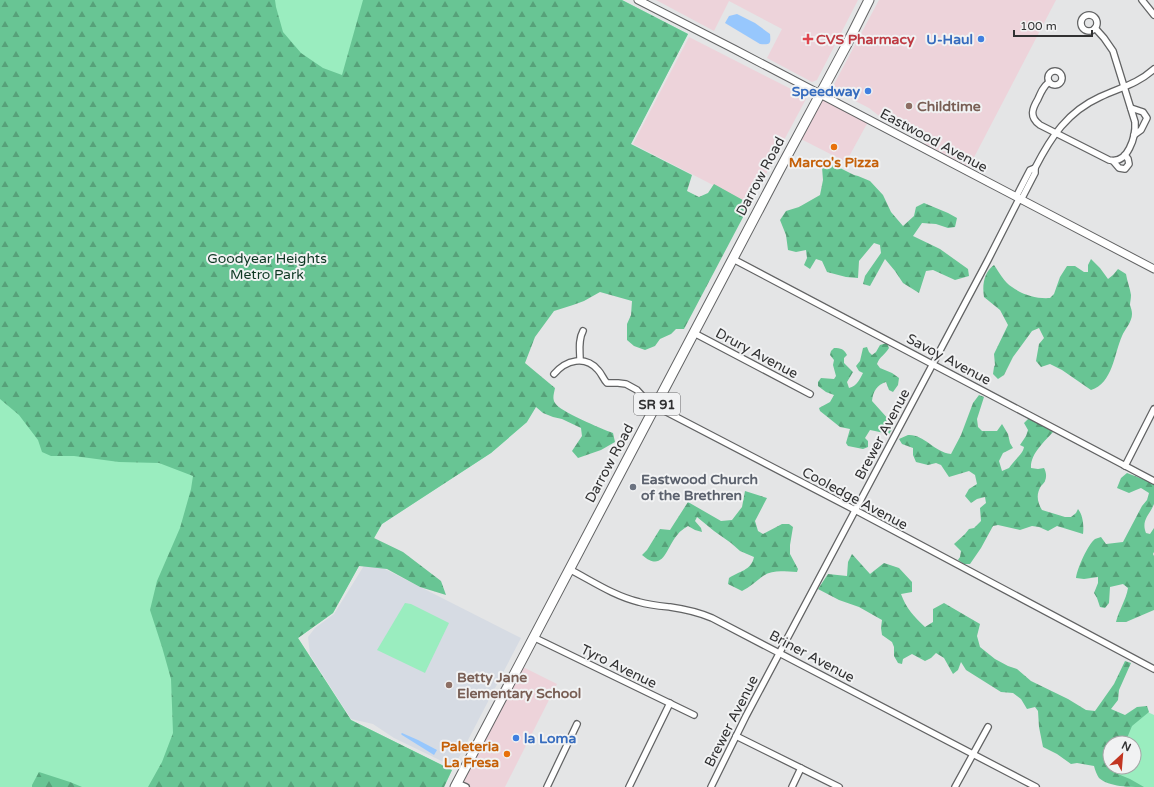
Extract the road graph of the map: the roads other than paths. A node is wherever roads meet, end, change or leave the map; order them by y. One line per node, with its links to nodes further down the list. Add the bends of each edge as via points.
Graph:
1 (638, 0): 9 (street, Eastwood Avenue)
2 (869, 0): 9 (main road, Darrow Road / SR 91)
3 (1142, 0): 4 (street)
4 (1154, 15)
5 (1095, 28): 8 (street, via 1113,51)
6 (1154, 69): 8 (street, Brewer Avenue, via 1137,82)
7 (1049, 82): 11 (street, via 1033,107 1033,116 1038,123)
8 (1125, 87): 10 (street); 11 (street, Brewer Avenue, via 1080,108)
9 (820, 95): 15 (street, Eastwood Avenue); 16 (main road, Darrow Road / SR 91)
10 (1131, 108): 12 (street, via 1135,122); 12 (street, via 1143,112 1147,118 1142,130)
11 (1056, 133): 14 (street); 15 (street, Brewer Avenue, via 1035,168 1030,170)
12 (1134, 135): 13 (street)
13 (1125, 155): 14 (street, via 1120,160); 14 (street, via 1129,161 1127,168 1121,169)
14 (1113, 161)
15 (1019, 199): 17 (street, Eastwood Avenue); 21 (street, Brewer Avenue)
16 (733, 259): 19 (main road, Darrow Road / SR 91); 21 (street, Savoy Avenue)
17 (1154, 269)
18 (583, 331): 20 (street)
19 (694, 333): 23 (street, Drury Avenue); 24 (main road, Darrow Road / SR 91)
20 (580, 360): 22 (street, via 568,362); 24 (street, Cooledge Avenue, via 596,367 605,382 626,384)
21 (932, 364): 26 (street, Savoy Avenue); 28 (street, Brewer Avenue)
22 (554, 374)
23 (810, 394)
24 (655, 406): 28 (street, Cooledge Avenue); 29 (main road, Darrow Road / SR 91)
25 (1154, 409): 26 (street)
26 (1125, 466): 27 (street, Savoy Avenue)
27 (1154, 481)
28 (855, 510): 31 (street, Brewer Avenue); 32 (street, Cooledge Avenue)
29 (569, 569): 30 (main road, Darrow Road / SR 91); 31 (street, Briner Avenue, via 633,600 708,616)
30 (533, 637): 33 (street, Tyro Avenue); 40 (main road, Darrow Road / SR 91)
31 (780, 653): 37 (street, Brewer Avenue); 38 (street, Briner Avenue)
32 (1154, 669)
33 (670, 704): 34 (street, Tyro Avenue); 43 (street)
34 (694, 715)
35 (577, 724): 42 (street)
36 (988, 727): 38 (street)
37 (736, 736): 39 (street); 44 (street, Brewer Avenue)
38 (973, 754): 47 (street); 48 (street, Briner Avenue)
39 (801, 768): 45 (street); 46 (street)
40 (456, 785): 41 (street)
41 (466, 787)
42 (547, 787)
43 (629, 787)
44 (711, 787)
45 (792, 787)
46 (839, 787)
47 (956, 787)
48 (1036, 787)

